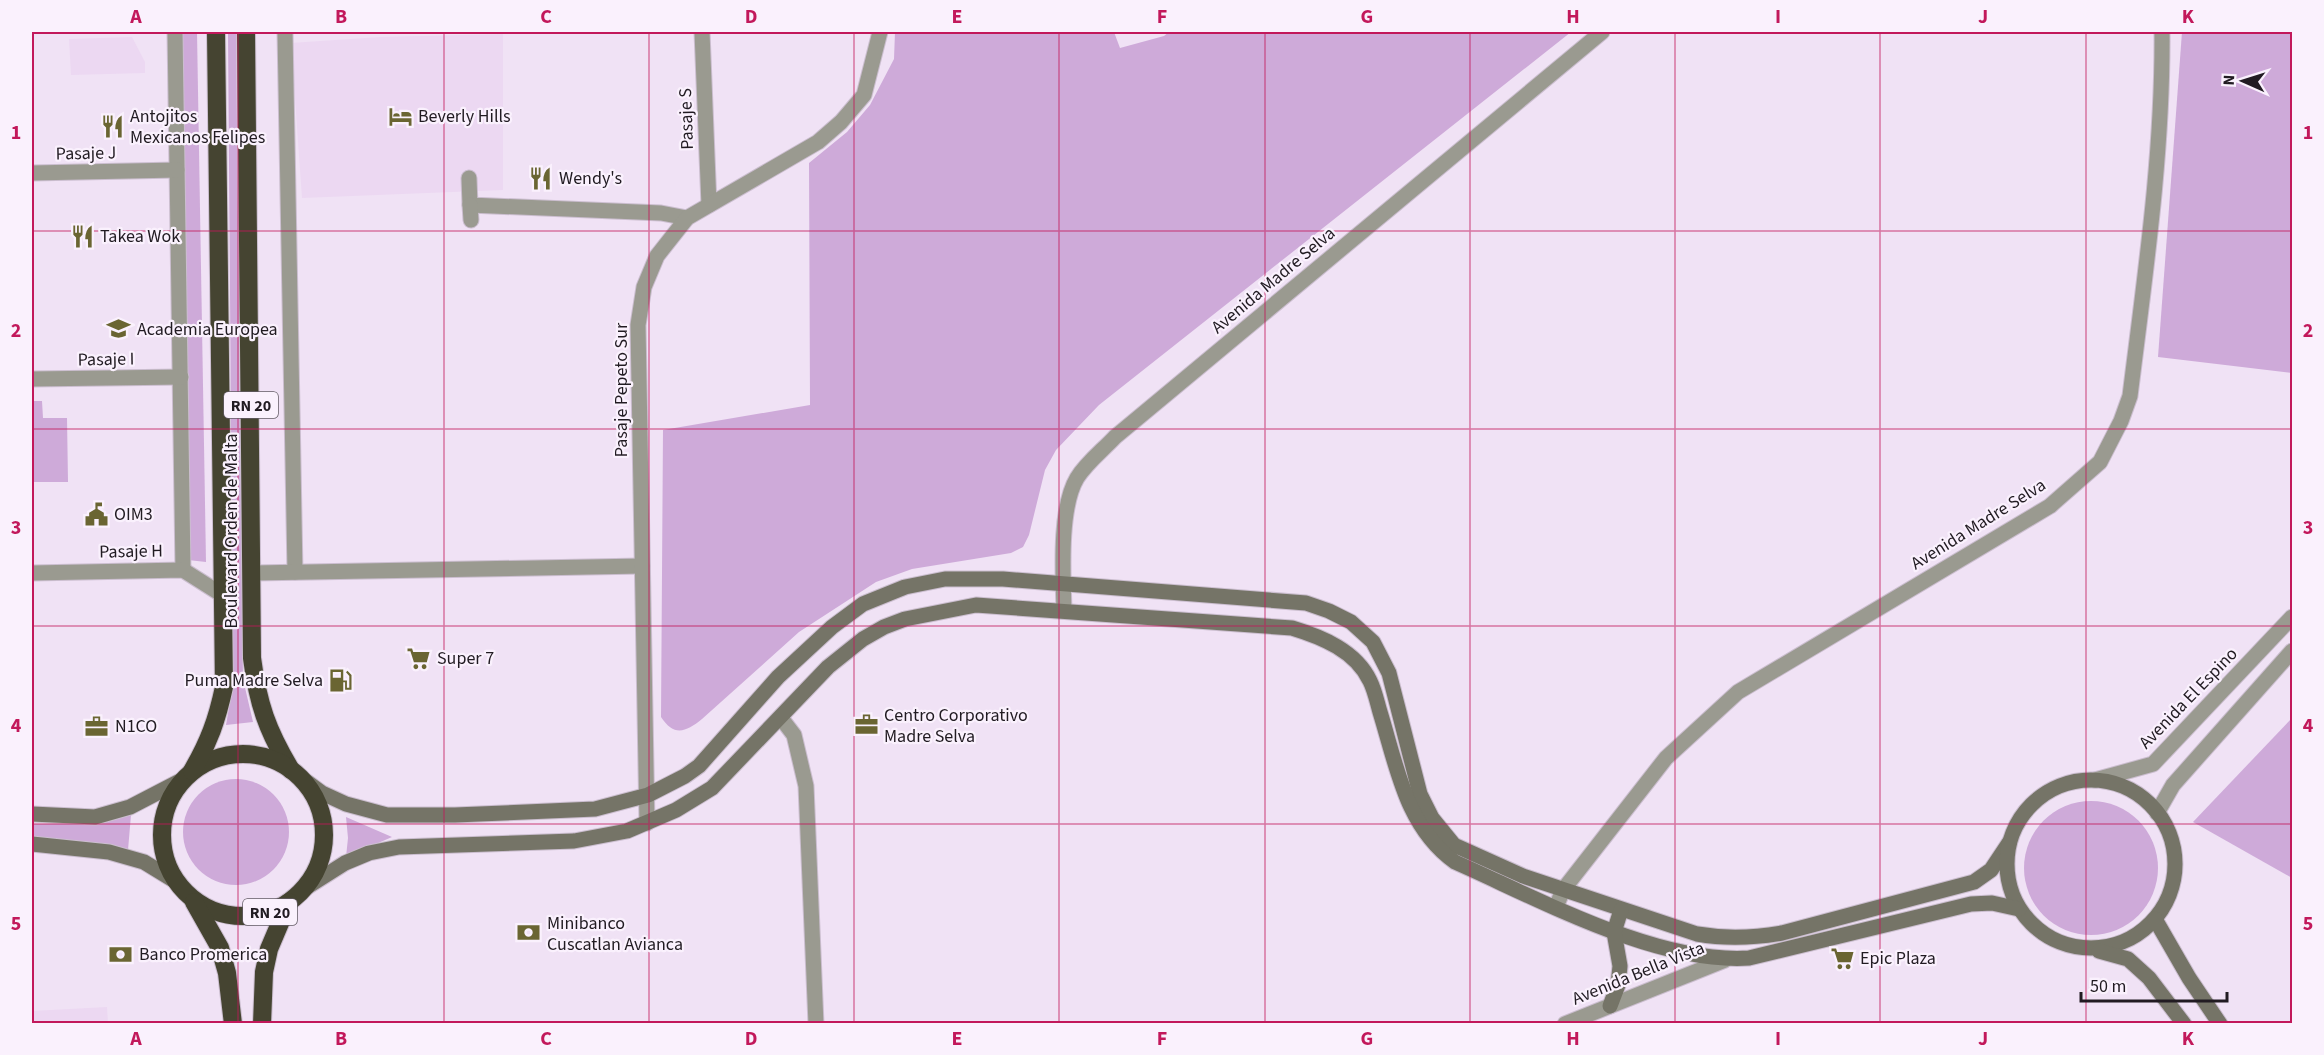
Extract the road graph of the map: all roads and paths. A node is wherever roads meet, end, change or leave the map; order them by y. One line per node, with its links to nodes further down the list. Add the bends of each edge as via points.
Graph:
1 (175, 32): 9 (street)
2 (216, 32): 22 (highway, Boulevard Orden de Malta / RN 20)
3 (246, 32): 20 (highway, Boulevard Orden de Malta / RN 20)
4 (285, 32): 18 (street)
5 (702, 32): 12 (street, Pasaje S)
6 (880, 32): 12 (street, Pasaje Pepeto Sur, via 864,95 841,122 818,142)
7 (1602, 32): 21 (street, Avenida Madre Selva, via 1115,437 1078,477 1068,498)
8 (2163, 32): 38 (street, Avenida Madre Selva, via 2163,95 2153,215 2130,396 2100,462 2050,506 1738,692 1666,758)
9 (177, 170): 10 (street, Pasaje J); 14 (street)
10 (32, 173)
11 (469, 178): 13 (street, via 470,212 661,213)
12 (709, 205): 13 (street, Pasaje Pepeto Sur)
13 (687, 218): 16 (street, Pasaje Pepeto Sur, via 657,256 644,287 638,325)
14 (181, 377): 15 (street, Pasaje I); 17 (street)
15 (32, 380)
16 (642, 566): 18 (street); 30 (street, Pasaje Pepeto Sur)
17 (183, 570): 19 (street, Pasaje H); 22 (street, Pasaje H)
18 (295, 572): 20 (street)
19 (32, 573)
20 (253, 573): 27 (highway, Boulevard Orden de Malta / RN 20, via 252,658 257,692 265,720)
21 (1063, 583): 23 (street, Avenida Madre Selva); 30 (street, via 945,579 905,587 863,604 778,677 699,766); 38 (street, via 1305,603 1351,622 1373,642 1389,673 1420,794 1445,835 1454,845)
22 (224, 596): 28 (highway, Boulevard Orden de Malta / RN 20, via 224,687 213,730)
23 (1064, 610): 26 (street, via 976,605 884,627 828,667); 41 (street, via 1292,628 1334,644 1352,657 1370,680 1407,803 1440,852)
24 (2292, 617): 29 (street, Avenida El Espino, via 2154,764)
25 (2292, 651): 31 (street, via 2173,785)
26 (781, 718): 33 (street, via 712,789); 51 (street, via 795,735 806,786)
27 (295, 773): 28 (highway, RN 20, via 274,759 245,753 216,758); 30 (street, via 322,793 346,804 387,815 595,809); 37 (highway, RN 20, via 316,800 324,829 321,859)
28 (187, 776): 32 (street, via 130,807 95,817); 36 (highway, RN 20, via 168,803 162,829 164,856)
29 (2095, 780): 31 (street, via 2125,787); 34 (street, via 2068,783 2044,794 2022,815)
30 (648, 795): 33 (street, Pasaje Pepeto Sur)
31 (2157, 813): 44 (street, via 2169,833 2174,878)
32 (32, 814)
33 (647, 822): 37 (street, via 627,831 574,841 399,847 345,863)
34 (2009, 843): 42 (street, via 2008,877); 43 (street, via 1991,870 1974,882 1759,937 1697,934)
35 (32, 844): 36 (street, via 109,852 144,862)
36 (175, 880): 39 (highway, RN 20)
37 (304, 889): 40 (highway, RN 20)
38 (1563, 890): 41 (street, Avenida Madre Selva); 43 (street)
39 (193, 900): 40 (highway, RN 20, via 217,913 243,917 271,912); 49 (highway, RN 20, via 220,948)
40 (289, 902): 50 (highway, RN 20, via 268,949)
41 (1556, 907): 45 (street)
42 (2019, 909): 46 (street, via 2043,934 2067,945); 47 (street, via 1992,903 1971,904 1749,958)
43 (1621, 910): 45 (street)
44 (2155, 919): 46 (street, via 2127,940); 54 (street)
45 (1614, 932): 47 (street, via 1690,955); 48 (street, via 1620,966)
46 (2093, 949): 53 (street, via 2128,959 2149,978)
47 (1725, 960): 48 (street, Avenida Bella Vista)
48 (1610, 1006): 52 (street, Avenida Bella Vista)
49 (233, 1023)
50 (262, 1023)
51 (816, 1023)
52 (1565, 1023)
53 (2184, 1023)
54 (2220, 1023)

